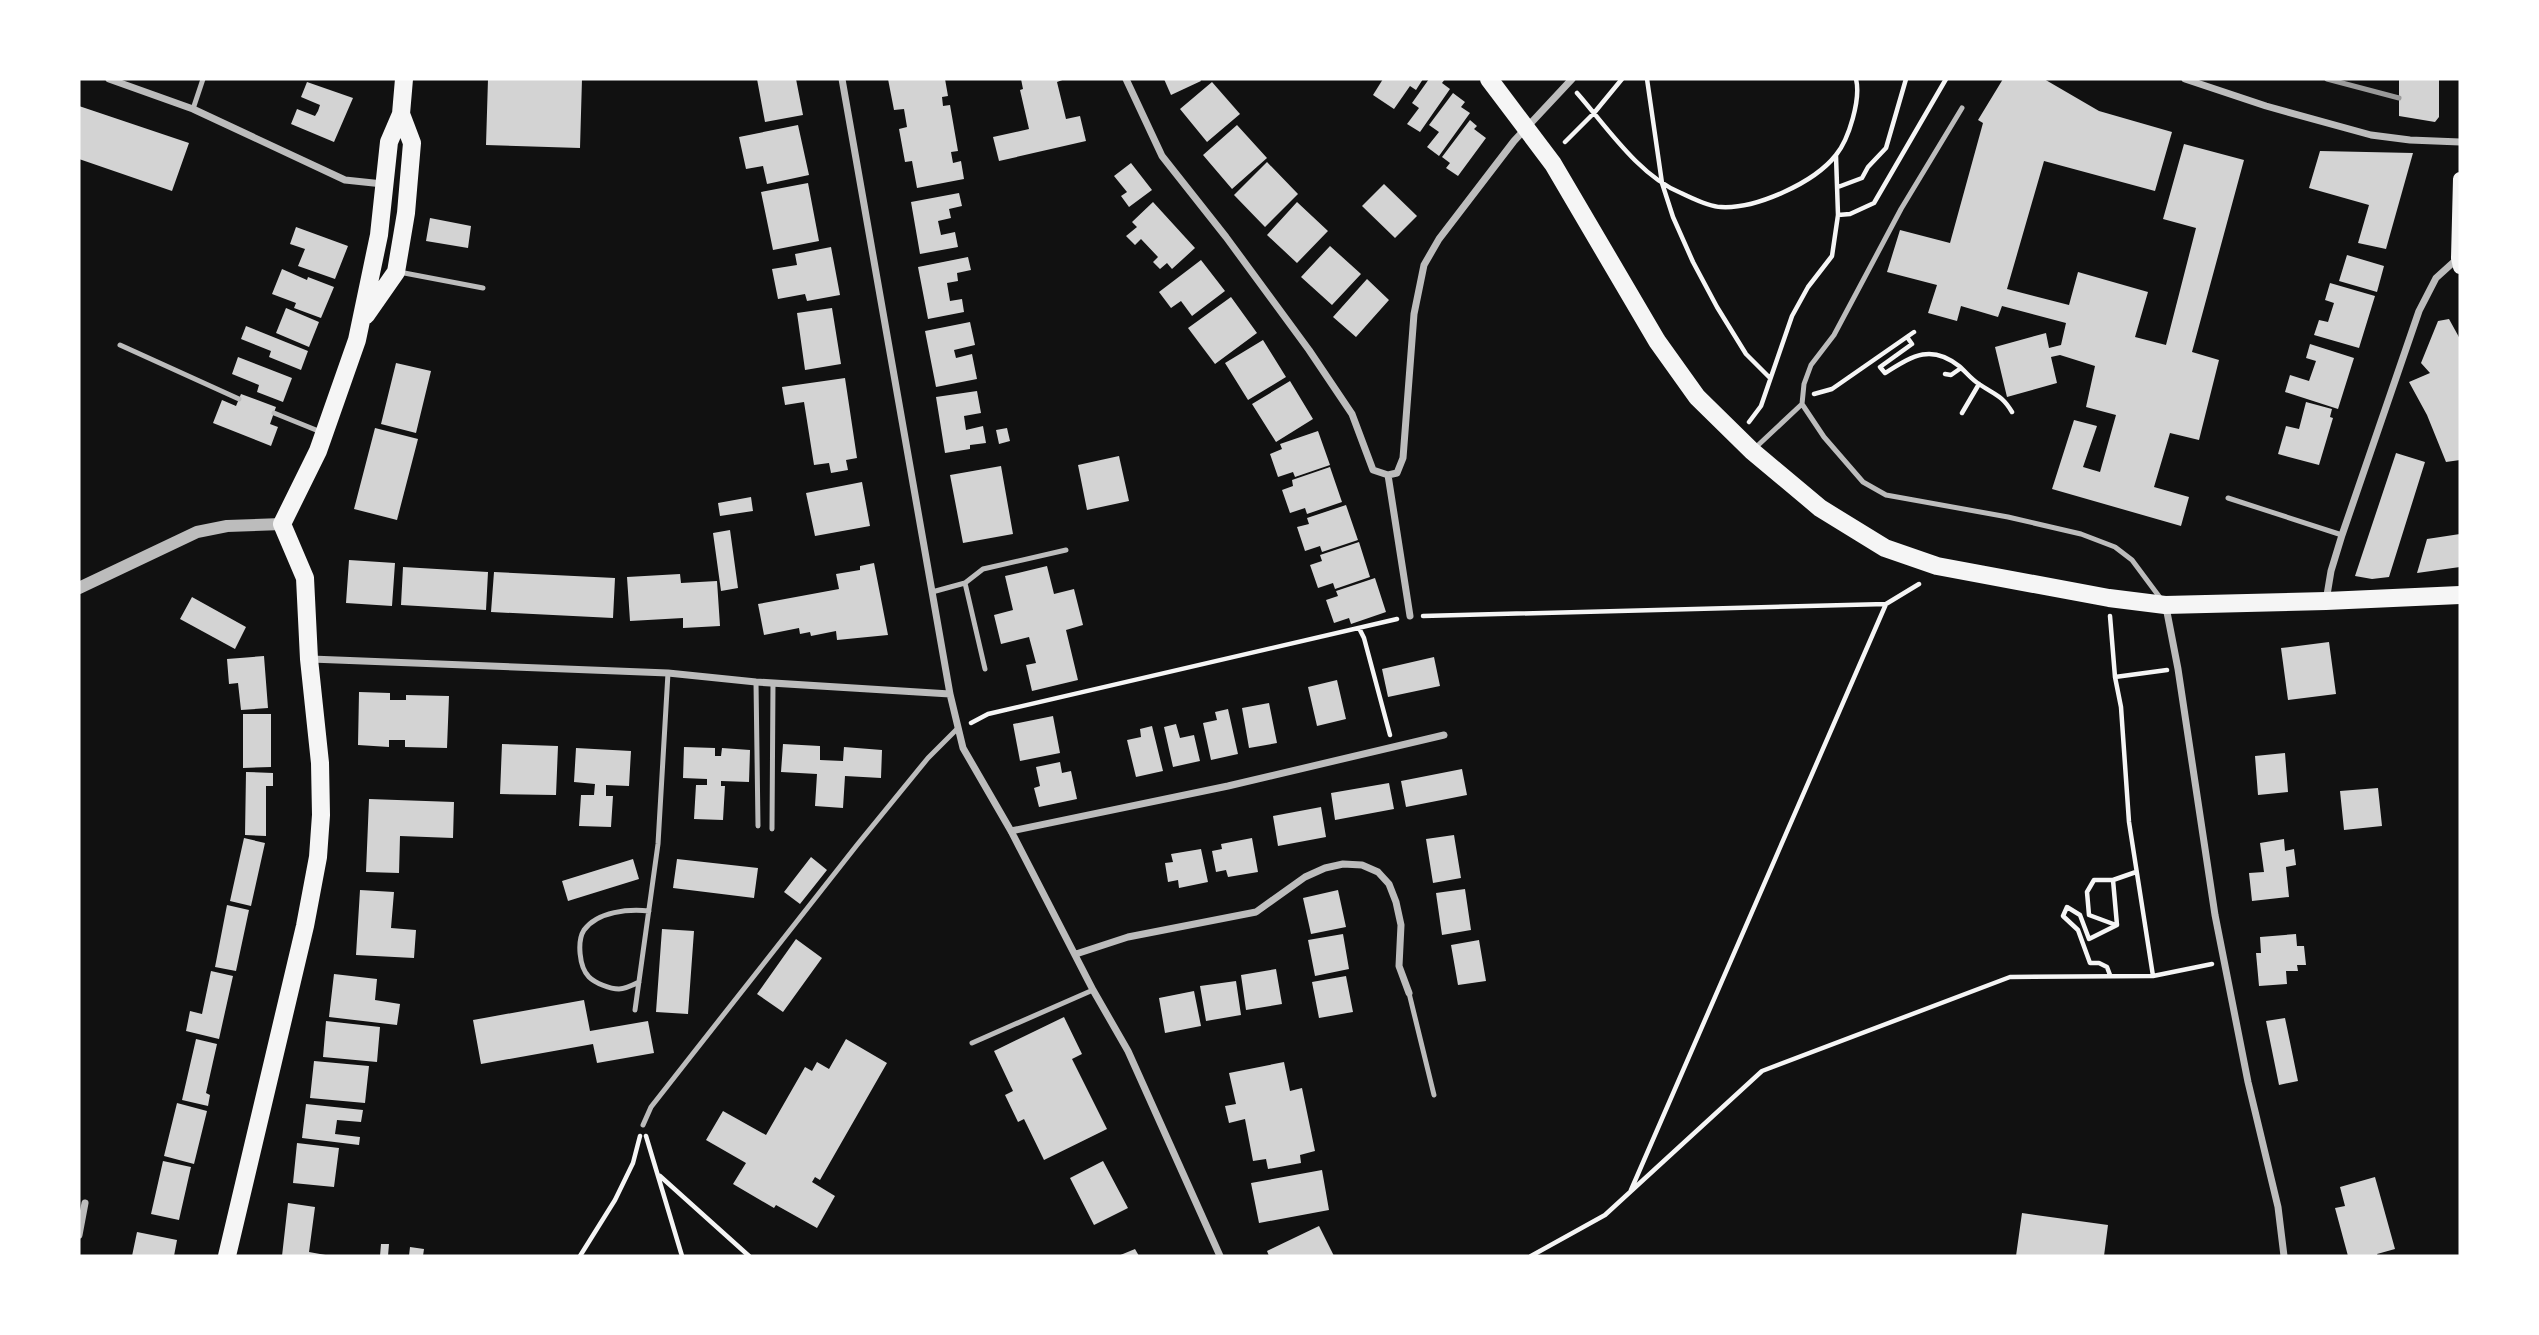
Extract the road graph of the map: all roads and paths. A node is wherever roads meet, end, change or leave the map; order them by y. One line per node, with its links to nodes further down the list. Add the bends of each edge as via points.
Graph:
1 (109, 79): 15 (street)
2 (203, 79): 15 (lane)
3 (404, 79): 17 (main road)
4 (842, 79): 55 (street)
5 (1126, 79): 47 (street, via 1162,156 1309,350 1352,414 1373,470)
6 (1489, 79): 18 (main road)
7 (1622, 79): 16 (path)
8 (1647, 79): 23 (path)
9 (1856, 79): 21 (path, via 1854,113)
10 (1906, 79): 25 (path, via 1886,148 1862,178)
11 (1946, 79): 26 (path, via 1874,203)
12 (2185, 79): 20 (street, via 2353,131)
13 (1570, 81): 16 (path); 18 (street)
14 (1962, 108): 38 (lane, via 1901,209 1834,335 1811,365)
15 (193, 109): 24 (street, via 345,180)
16 (1594, 113): 19 (path); 23 (path)
17 (401, 114): 24 (main road, via 389,142); 28 (main road, via 412,143)
18 (1525, 129): 45 (main road, via 1553,164 1657,341 1697,397); 47 (street, via 1424,265 1413,314 1403,458 1397,473)
19 (1565, 142)
20 (2460, 142)
21 (1836, 155): 23 (path, via 1790,190 1744,205 1719,207); 25 (path)
22 (2460, 179): 27 (main road)
23 (1661, 183): 36 (path, via 1717,307 1746,354)
24 (383, 184): 30 (main road, via 379,235)
25 (1838, 187): 26 (path)
26 (1838, 215): 36 (path, via 1832,256 1792,316)
27 (2459, 263): 50 (street, via 2436,278 2419,311)
28 (396, 272): 29 (lane); 30 (main road)
29 (483, 288)
30 (362, 321): 44 (main road)
31 (1914, 332): 32 (path)
32 (1907, 337): 34 (path, via 1912,344 1880,367 1885,373 1922,354 1949,358); 38 (path, via 1832,389)
33 (120, 345): 39 (lane)
34 (1961, 368): 35 (path); 37 (path)
35 (1945, 374)
36 (1770, 378): 45 (path, via 1761,406)
37 (1979, 384): 41 (path, via 2004,398); 42 (path)
38 (1803, 393): 40 (lane)
39 (239, 399)
40 (1802, 404): 46 (lane); 60 (lane, via 1863,482 1886,495 2008,517 2115,547 2132,560)
41 (2012, 412)
42 (1962, 413)
43 (274, 414): 44 (lane)
44 (324, 433): 49 (main road)
45 (1738, 437): 46 (main road)
46 (1752, 451): 57 (main road, via 1820,508 1885,548 1937,566)
47 (1388, 475): 61 (street)
48 (2228, 498): 50 (lane)
49 (282, 524): 54 (street, via 197,532); 63 (main road, via 305,578)
50 (2342, 535): 58 (street)
51 (1066, 550): 52 (lane, via 983,569)
52 (965, 583): 55 (lane); 64 (lane)
53 (1919, 584): 59 (path)
54 (79, 588)
55 (932, 592): 70 (street)
56 (2460, 595): 58 (main road)
57 (2109, 598): 60 (main road); 67 (path)
58 (2326, 601): 60 (main road)
59 (1886, 604): 61 (path); 95 (path)
60 (2165, 605): 104 (street, via 2215,915 2278,1207)
61 (1410, 616): 62 (path)
62 (1359, 628): 71 (path, via 988,714); 73 (path)
63 (309, 659): 65 (street); 98 (main road, via 320,763 318,858)
64 (985, 668)
65 (668, 673): 68 (street); 79 (lane, via 659,844)
66 (2150, 673): 67 (path)
67 (2115, 677): 77 (path)
68 (756, 682): 69 (street); 74 (lane)
69 (773, 683): 70 (street); 75 (lane)
70 (950, 694): 71 (street)
71 (957, 729): 76 (street, via 963,748); 93 (lane, via 928,758 691,1055 651,1107)
72 (1444, 735): 73 (street)
73 (1393, 747): 76 (street)
74 (758, 826)
75 (772, 829)
76 (1011, 831): 83 (street)
77 (2136, 872): 78 (path); 86 (path)
78 (2113, 880): 80 (path); 80 (path, via 2094,880 2087,892 2090,915)
79 (649, 911): 87 (lane); 87 (lane, via 620,910 594,922 583,931 580,946 588,976 619,989)
80 (2117, 925): 82 (path, via 2089,939)
81 (2078, 930): 82 (path); 82 (path, via 2063,916 2067,907 2080,915); 85 (path, via 2090,963 2107,967)
82 (2086, 930)
83 (1076, 954): 88 (street); 89 (street, via 1128,937 1256,912 1325,868 1362,865 1378,872 1396,902 1401,925 1399,966)
84 (2194, 969): 86 (path)
85 (2111, 976): 86 (path); 95 (path, via 2010,977 1762,1071)
86 (2153, 976)
87 (639, 982): 90 (lane)
88 (1093, 990): 91 (lane); 102 (street, via 1128,1051)
89 (1409, 993): 92 (lane)
90 (635, 1010)
91 (972, 1043)
92 (1434, 1095)
93 (643, 1125): 94 (path); 99 (path, via 615,1200)
94 (659, 1176): 100 (path); 101 (path)
95 (1630, 1192): 103 (path, via 1605,1215)
96 (85, 1203): 97 (street)
97 (79, 1235)
98 (227, 1256)
99 (580, 1256)
100 (682, 1256)
101 (749, 1256)
102 (1220, 1256)
103 (1531, 1256)
104 (2284, 1256)

